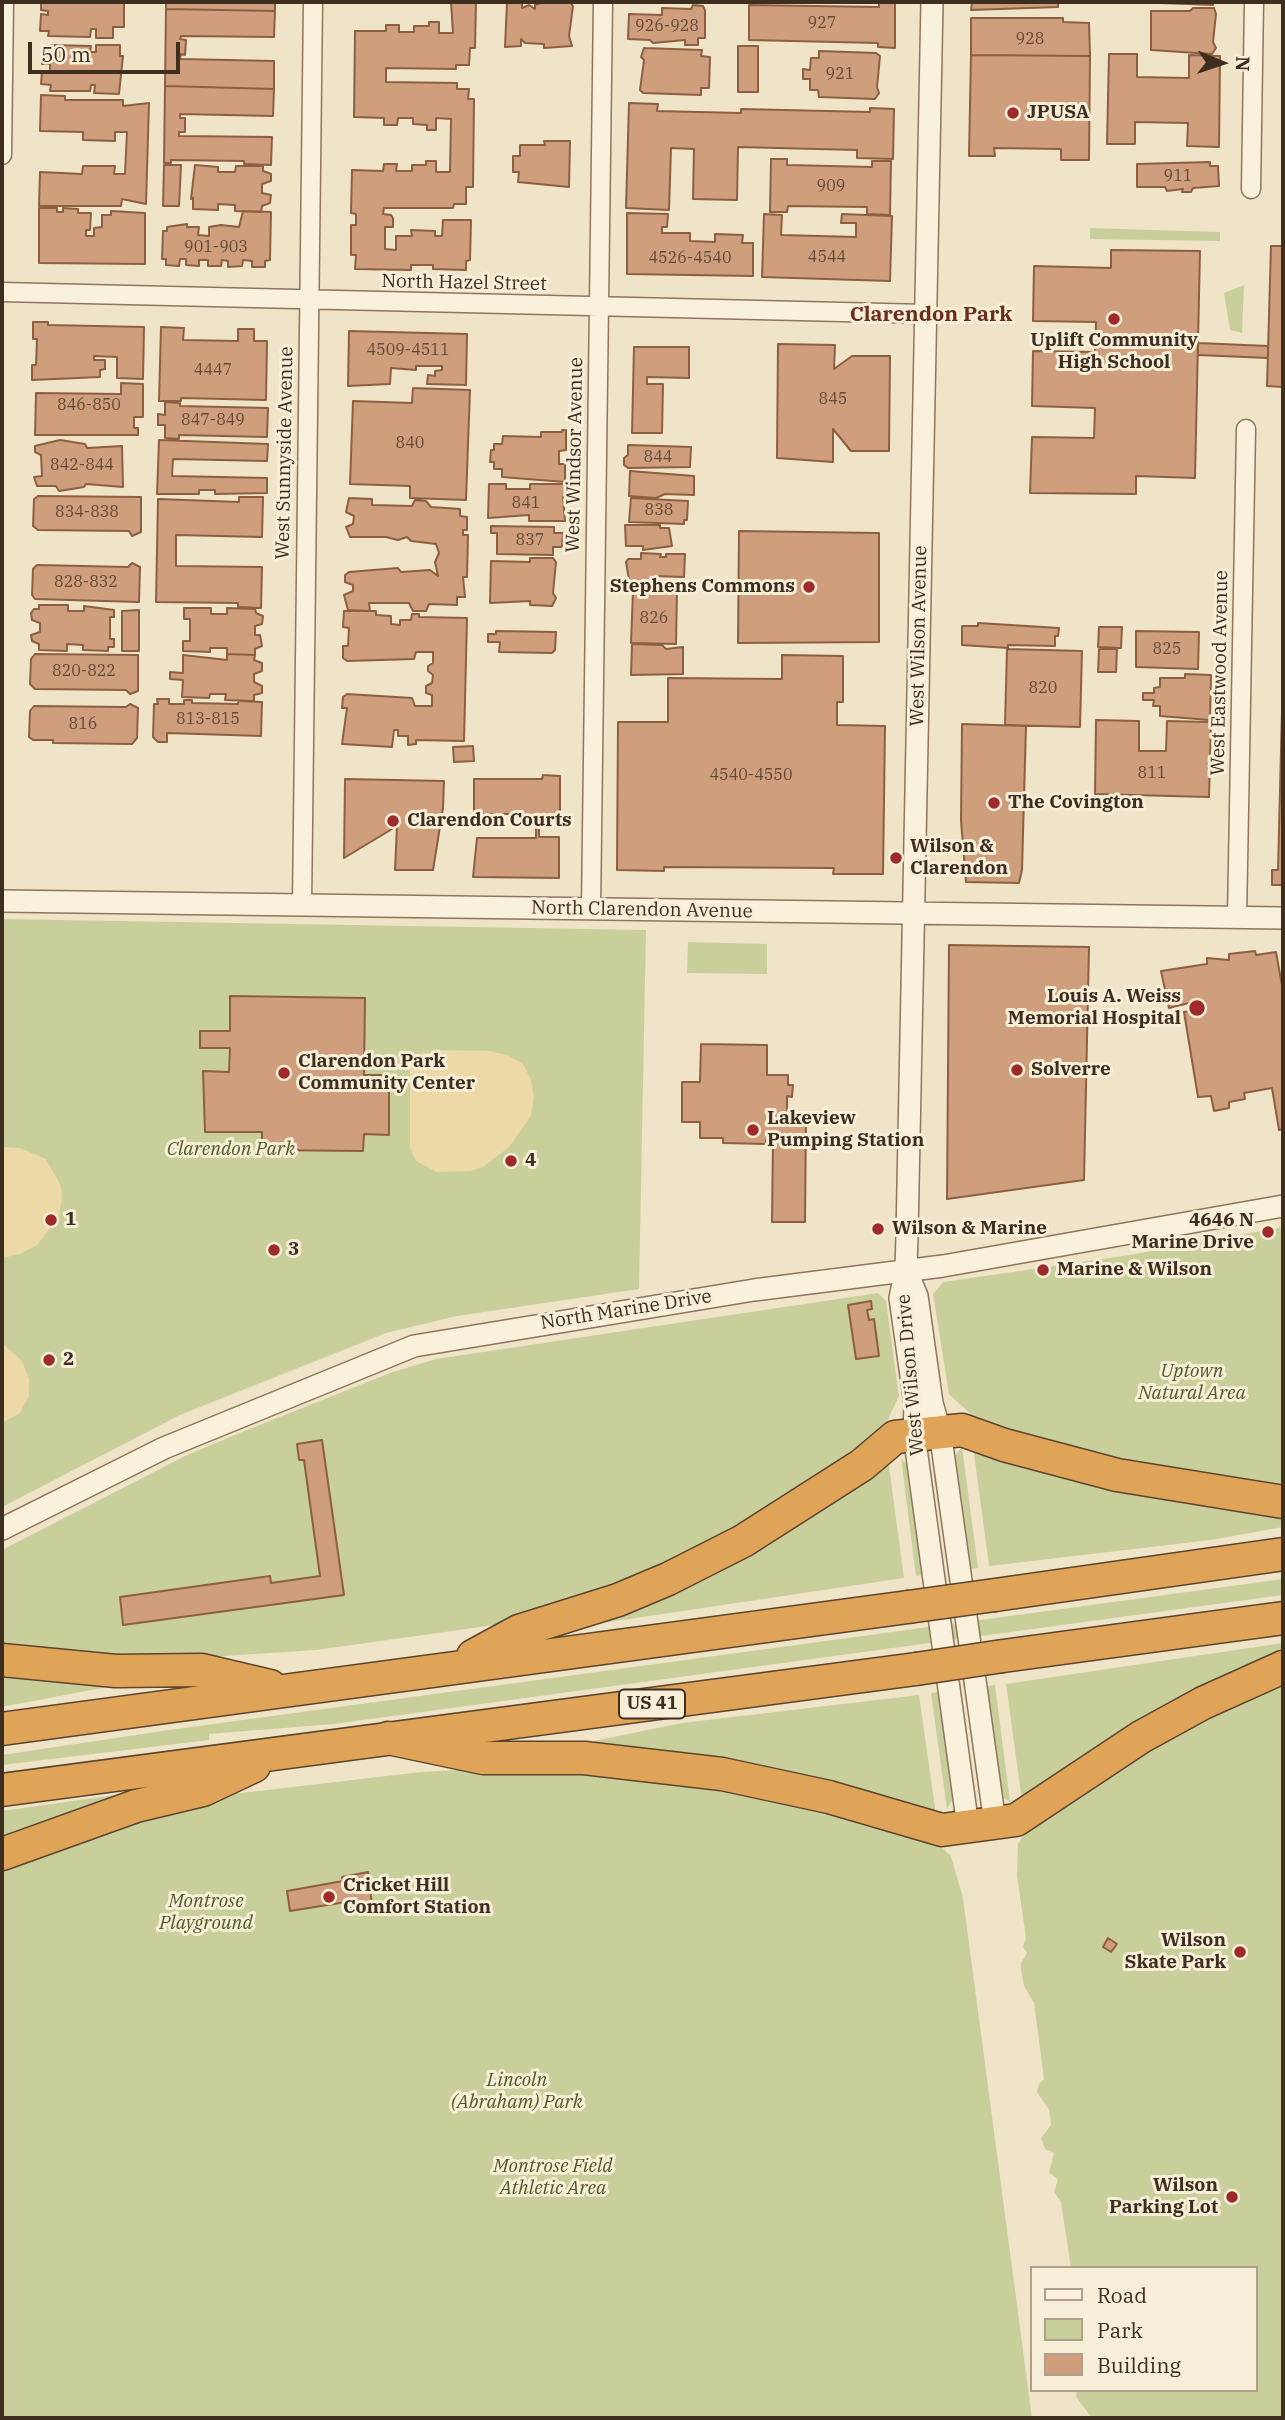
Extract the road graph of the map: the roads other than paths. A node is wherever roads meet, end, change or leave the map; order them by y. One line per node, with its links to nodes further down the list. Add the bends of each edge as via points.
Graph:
1 (4, 2): 6 (street)
2 (313, 2): 9 (street, West Sunnyside Avenue)
3 (603, 2): 10 (street, West Windsor Avenue)
4 (932, 2): 11 (street, West Wilson Avenue)
5 (1254, 2): 7 (street)
6 (2, 155)
7 (1251, 189)
8 (2, 292): 9 (street, North Hazel Street)
9 (308, 300): 10 (street, North Hazel Street); 14 (street, West Sunnyside Avenue)
10 (598, 307): 11 (street, North Hazel Street); 15 (street, West Windsor Avenue)
11 (926, 314): 16 (street, West Wilson Avenue)
12 (1246, 429): 17 (street, West Eastwood Avenue)
13 (2, 901): 14 (street, North Clarendon Avenue)
14 (302, 905): 15 (street, North Clarendon Avenue)
15 (591, 909): 16 (street, North Clarendon Avenue)
16 (914, 914): 17 (street, North Clarendon Avenue); 20 (street, West Wilson Avenue)
17 (1237, 918): 18 (street, North Clarendon Avenue)
18 (1283, 918)
19 (1283, 1206): 20 (street, North Marine Drive)
20 (906, 1270): 21 (street, West Wilson Drive, via 917,1296 932,1403); 23 (street, North Marine Drive, via 415,1346 164,1448)
21 (927, 1433): 22 (highway, via 962,1430 1117,1475); 27 (highway, via 895,1437 806,1504 668,1579 519,1631); 34 (street, West Wilson Drive)
22 (1283, 1503)
23 (2, 1529)
24 (1283, 1554): 27 (highway, bridge)
25 (1283, 1618): 31 (highway, US 41, bridge)
26 (2, 1660): 29 (highway, via 116,1671 202,1670)
27 (457, 1665): 29 (highway)
28 (1283, 1667): 34 (highway, via 1141,1737 1022,1818)
29 (289, 1690): 30 (highway)
30 (2, 1729)
31 (388, 1738): 32 (highway, US 41); 34 (highway, via 483,1758 584,1758 722,1774 829,1797 929,1828)
32 (281, 1753): 33 (highway, US 41); 35 (highway, via 203,1790 136,1806)
33 (2, 1790)
34 (981, 1825)
35 (2, 1854)

